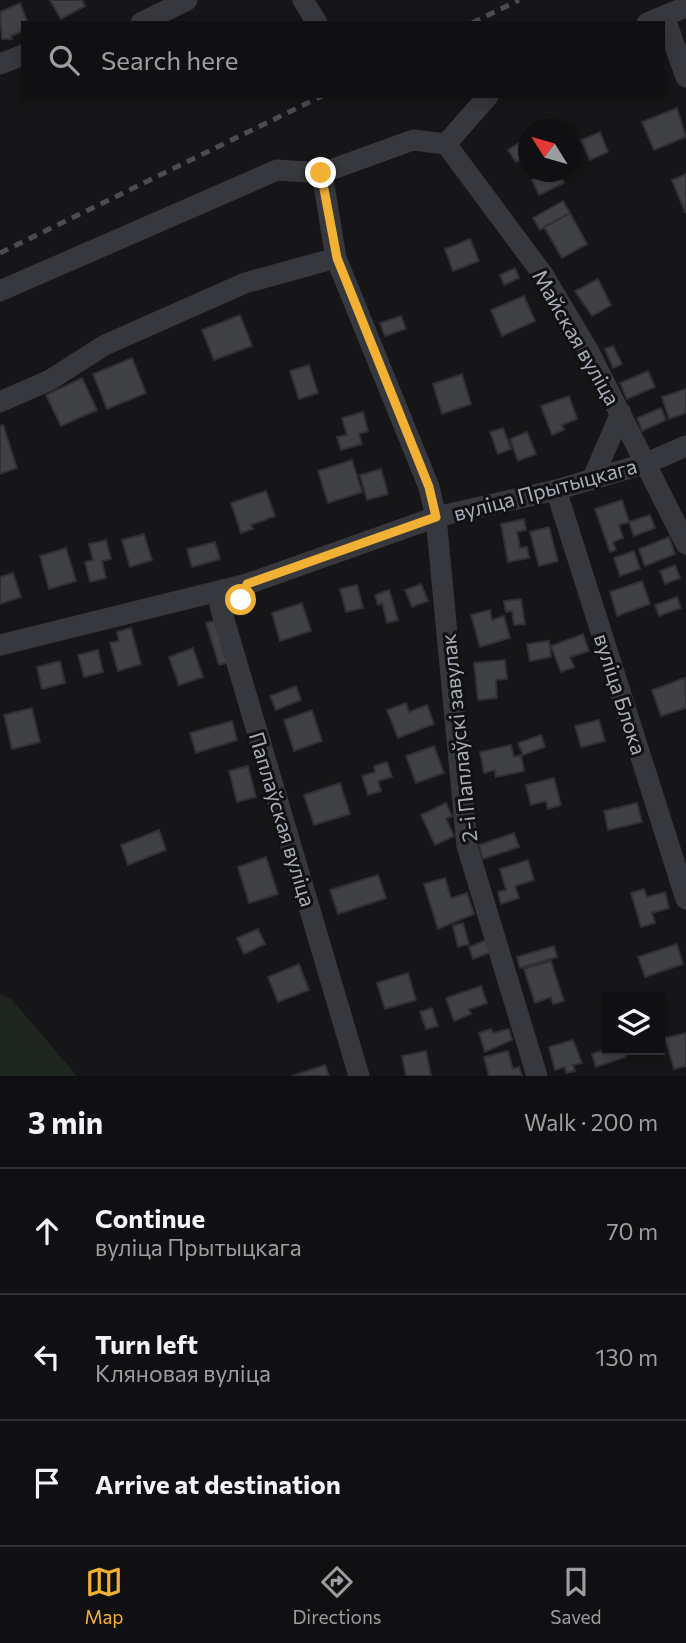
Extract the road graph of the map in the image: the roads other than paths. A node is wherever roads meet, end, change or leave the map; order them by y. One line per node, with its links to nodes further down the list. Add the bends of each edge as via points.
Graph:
1 (187, 0): 5 (street)
2 (303, 0): 6 (street)
3 (686, 7): 4 (street)
4 (655, 19)
5 (145, 21)
6 (316, 21)
7 (665, 38): 10 (street)
8 (21, 56): 9 (street)
9 (0, 64)
10 (686, 77)
11 (486, 98): 12 (street)
12 (446, 144): 13 (street, via 413,140); 17 (street, Майская вуліца, via 544,276)
13 (321, 173): 14 (street, 2-і Паплаўскі завулак); 15 (street, via 277,170)
14 (337, 258): 16 (street, via 245,283 105,345 50,380); 22 (street, 2-і Паплаўскі завулак, via 429,487)
15 (0, 292)
16 (0, 402)
17 (621, 413): 19 (street, Майская вуліца); 20 (street)
18 (686, 446): 19 (street, вуліца Прытыцкага)
19 (647, 463): 20 (street, вуліца Прытыцкага); 23 (street, Майская вуліца)
20 (592, 480): 21 (street, вуліца Прытыцкага)
21 (556, 490): 22 (street, вуліца Прытыцкага); 26 (street, вуліца Блока)
22 (436, 517): 24 (street, вуліца Прытыцкага); 28 (street, 2-і Паплаўскі завулак, via 467,846)
23 (686, 544)
24 (247, 584): 25 (street, вуліца Прытыцкага); 27 (street, Паплаўская вуліца, via 239,605 220,601 220,607)
25 (0, 645)
26 (686, 899)
27 (359, 1076)
28 (537, 1076)

